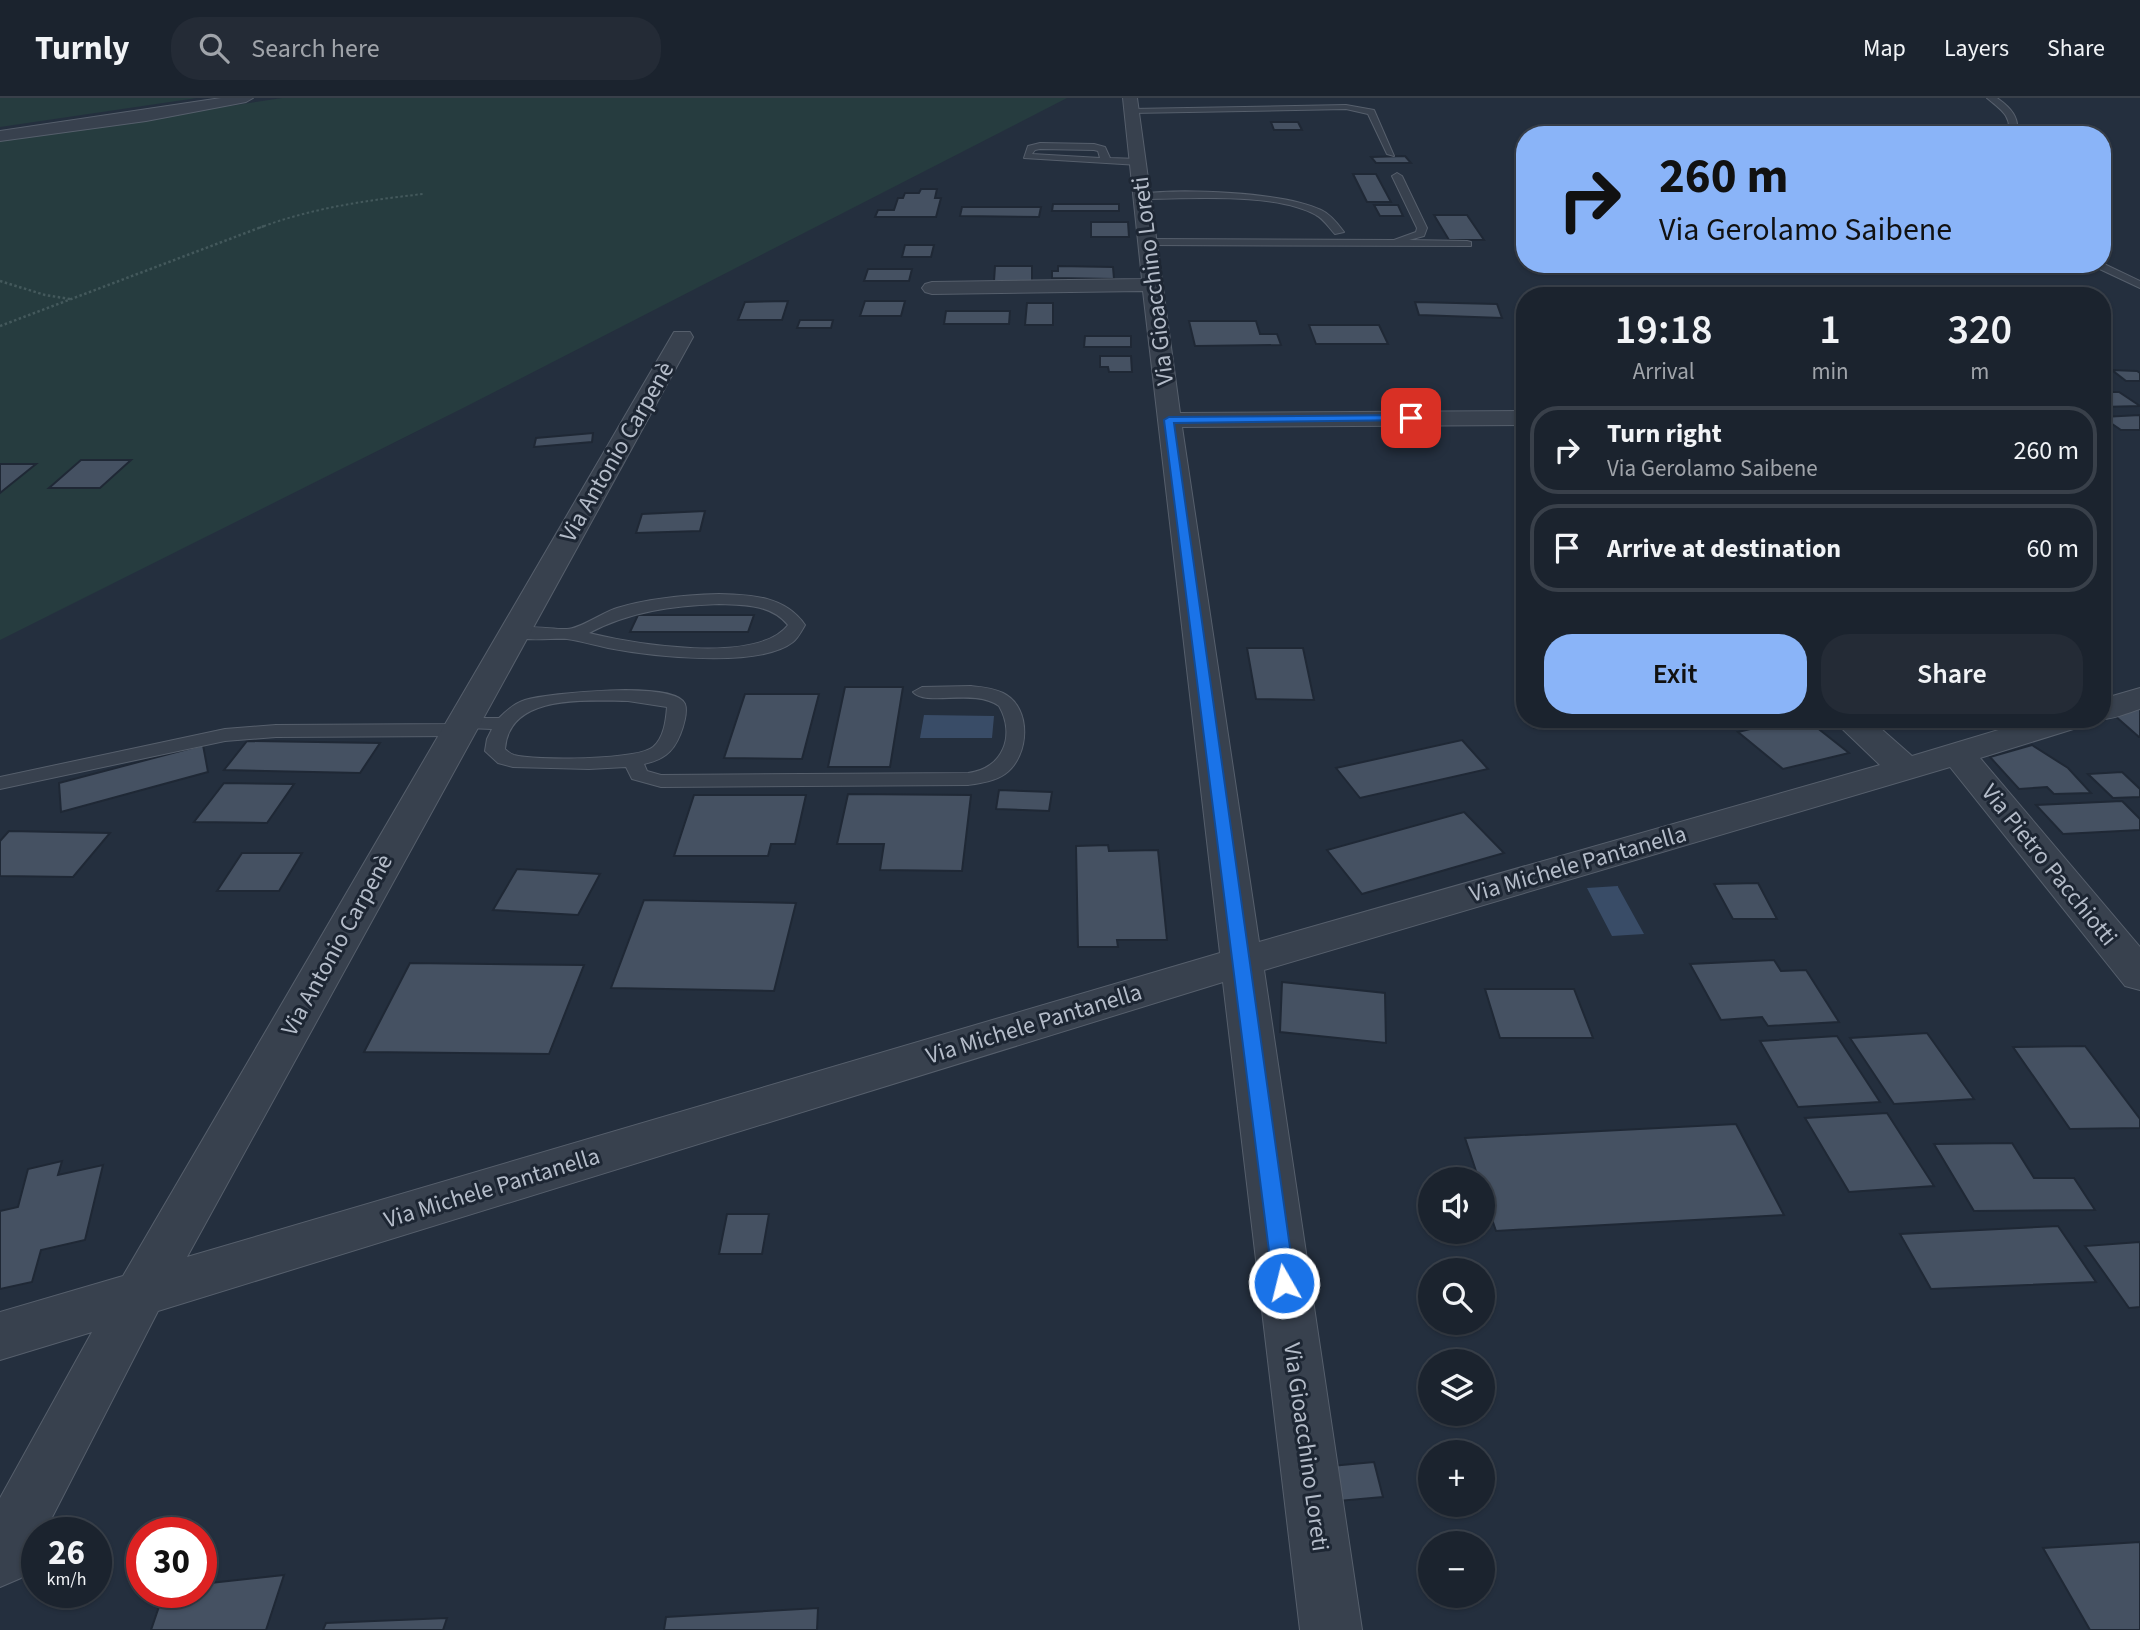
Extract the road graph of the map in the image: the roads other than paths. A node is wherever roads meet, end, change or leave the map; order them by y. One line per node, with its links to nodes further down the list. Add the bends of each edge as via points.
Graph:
1 (223, 98): 6 (street)
2 (246, 98): 6 (street)
3 (1991, 98): 5 (lane, via 2006,107)
4 (1131, 104): 7 (lane, via 1364,109 1371,112); 8 (street, Via Gioacchino Loreti)
5 (2013, 126)
6 (0, 134)
7 (1391, 154)
8 (1129, 173): 8 (lane, via 1036,158 1027,153 1040,146 1094,147); 10 (lane, via 1301,205 1322,214); 11 (street, Via Gioacchino Loreti)
9 (1397, 176): 12 (lane, via 1422,228 1420,234)
10 (1339, 232)
11 (1148, 242): 12 (lane); 15 (street, Via Gioacchino Loreti)
12 (1386, 243): 13 (lane)
13 (1467, 244)
14 (2111, 272): 16 (lane)
15 (1153, 285): 17 (street); 20 (street, Via Gioacchino Loreti)
16 (2140, 285)
17 (932, 288)
18 (682, 337): 21 (street, Via Antonio Carpenè)
19 (1516, 418): 20 (street)
20 (1169, 420): 34 (street, Via Gioacchino Loreti)
21 (513, 634): 22 (lane); 27 (street, Via Antonio Carpenè)
22 (573, 635): 22 (lane, via 636,647 743,652 785,641 797,625 787,612 763,602 721,599 626,611)
23 (922, 692): 31 (lane, via 981,692 1008,704 1014,719 1013,748 1005,764 986,776 963,779 661,780 639,775)
24 (2140, 698): 25 (street)
25 (2111, 707)
26 (504, 724): 27 (lane); 31 (lane, via 494,745 505,759); 31 (lane, via 522,708 552,699 644,695 672,700 677,713 666,744 659,753)
27 (461, 726): 33 (lane, via 225,735); 36 (street, Via Antonio Carpenè)
28 (1859, 728): 32 (street)
29 (2042, 728): 30 (street, Via Michele Pantanella)
30 (1958, 754): 32 (street, Via Michele Pantanella); 35 (street, Via Pietro Pacchiotti)
31 (633, 762)
32 (1906, 770): 34 (street, Via Michele Pantanella)
33 (0, 783)
34 (1241, 962): 36 (street, Via Michele Pantanella); 39 (street, Via Gioacchino Loreti)
35 (2140, 975)
36 (141, 1294): 37 (street, Via Michele Pantanella); 38 (street, Via Antonio Carpenè)
37 (0, 1336)
38 (0, 1557)
39 (1331, 1630)

